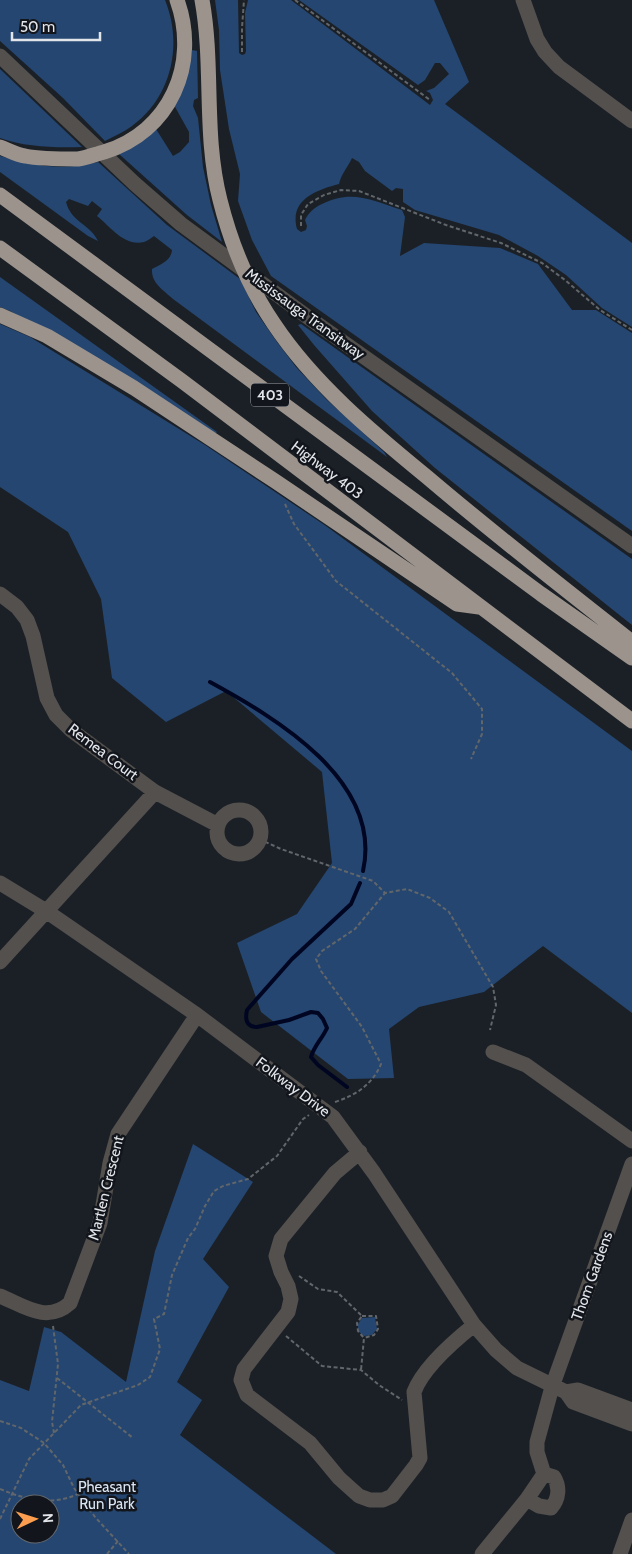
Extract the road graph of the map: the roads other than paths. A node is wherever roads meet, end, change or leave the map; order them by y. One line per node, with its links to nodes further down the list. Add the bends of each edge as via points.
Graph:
1 (177, 0): 6 (highway, via 185,43 180,74 168,103 137,137 120,147 80,159 24,156)
2 (202, 0): 13 (highway, via 207,34 208,103 215,182 235,248 249,281 274,324 312,372 370,428 454,500)
3 (523, 0): 5 (street, via 545,52 559,67)
4 (0, 56): 10 (street, Mississauga Transitway, via 160,206 215,250)
5 (632, 121)
6 (0, 147)
7 (0, 195): 14 (highway, Highway 403 / 403)
8 (0, 248): 12 (highway, Highway 403 / 403)
9 (0, 315): 12 (highway, via 46,336 134,388 457,604)
10 (632, 546)
11 (0, 594): 16 (street, Remea Court, via 27,620 47,698 56,715 71,730)
12 (480, 607): 15 (highway, Highway 403 / 403)
13 (632, 642)
14 (632, 658)
15 (632, 721)
16 (155, 792): 17 (street, Remea Court); 19 (street)
17 (218, 824): 17 (street, via 219,842 232,853 248,852 260,839 258,822 246,811 229,812)
18 (0, 883): 19 (street, Folkway Drive)
19 (46, 911): 20 (street); 21 (street, Folkway Drive)
20 (0, 962)
21 (197, 1015): 24 (street, Folkway Drive, via 333,1117); 26 (street, Martlen Crescent, via 118,1134 100,1223 70,1303 51,1314)
22 (492, 1052): 23 (street, via 526,1065)
23 (632, 1140)
24 (360, 1152): 27 (street, Folkway Drive); 27 (street, via 335,1173 281,1239 276,1256 291,1299 288,1312 244,1369 241,1380 247,1396 310,1443 359,1496 383,1500 392,1496 420,1458 414,1392 418,1382 452,1343)
25 (632, 1164): 28 (street, Thom Gardens)
26 (0, 1296)
27 (474, 1325): 28 (street, Folkway Drive, via 517,1368)
28 (559, 1389): 29 (street, Folkway Drive, via 578,1390); 30 (street, Folkway Drive, via 573,1402); 31 (street, Thom Gardens, via 537,1442)
29 (632, 1410)
30 (632, 1424)
31 (544, 1474): 32 (street); 32 (street, via 554,1477 558,1484 554,1505 551,1508 539,1506)
32 (527, 1499): 34 (street)
33 (632, 1520): 35 (street)
34 (482, 1554)
35 (620, 1554)

